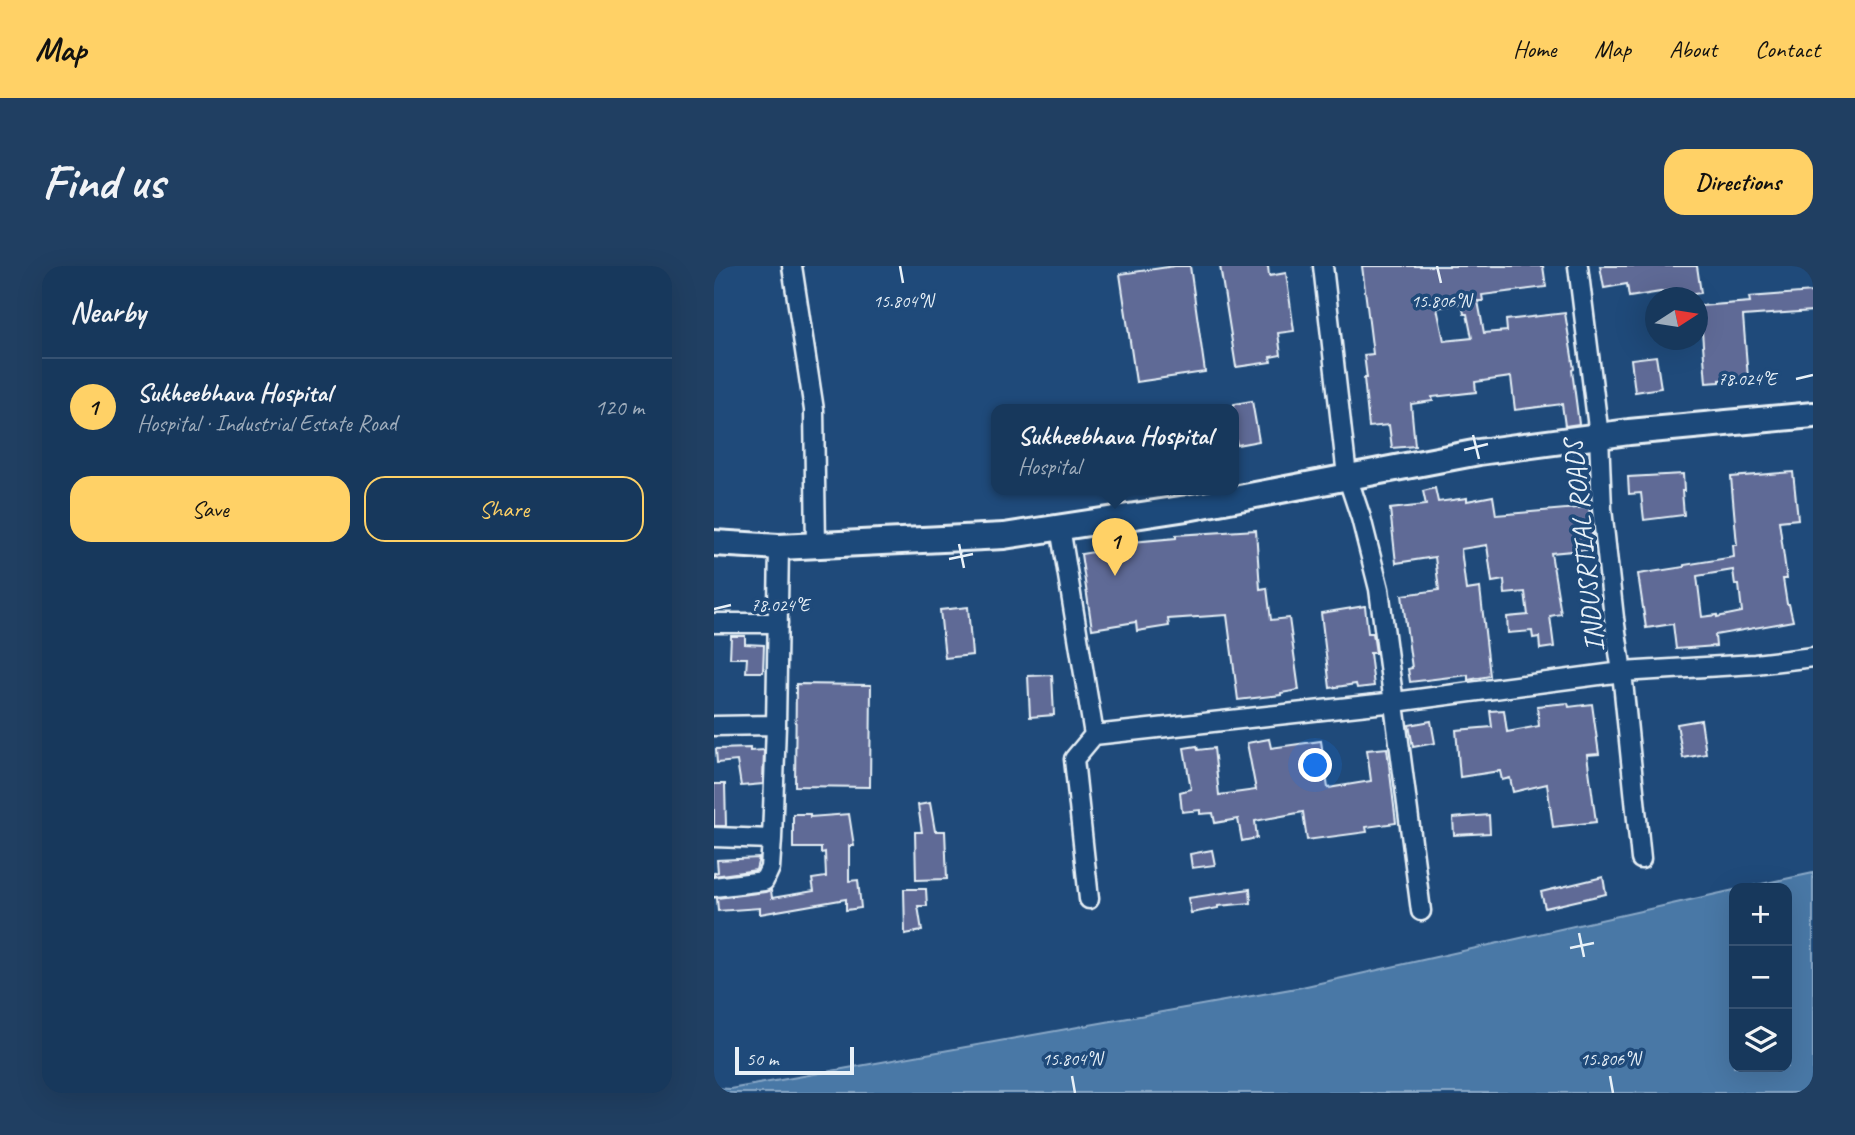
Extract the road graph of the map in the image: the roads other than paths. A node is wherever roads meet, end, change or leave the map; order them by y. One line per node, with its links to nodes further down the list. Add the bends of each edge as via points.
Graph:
1 (792, 266): 9 (street, via 814,410)
2 (1323, 266): 6 (street)
3 (1578, 266): 5 (street, INDUSRTIAL ROADS)
4 (1813, 415): 5 (main road)
5 (1599, 436): 6 (main road); 14 (street, INDUSRTIAL ROADS, via 1602,509)
6 (1347, 476): 7 (main road, via 1187,508); 15 (street, via 1379,589)
7 (1060, 527): 9 (main road, via 1004,536); 18 (street)
8 (714, 543): 10 (main road)
9 (816, 545): 10 (main road)
10 (779, 547): 12 (street)
11 (714, 622): 12 (street)
12 (778, 623): 16 (street)
13 (1813, 657): 14 (street, INDUSRTIAL ROADS)
14 (1622, 672): 15 (street); 21 (street)
15 (1395, 702): 18 (street); 24 (street)
16 (776, 725): 17 (street); 20 (street)
17 (714, 726)
18 (1094, 735): 23 (street, via 1074,759)
19 (714, 837): 20 (street)
20 (772, 839): 22 (street, via 764,881)
21 (1641, 859)
22 (714, 887)
23 (1089, 899)
24 (1421, 911)

